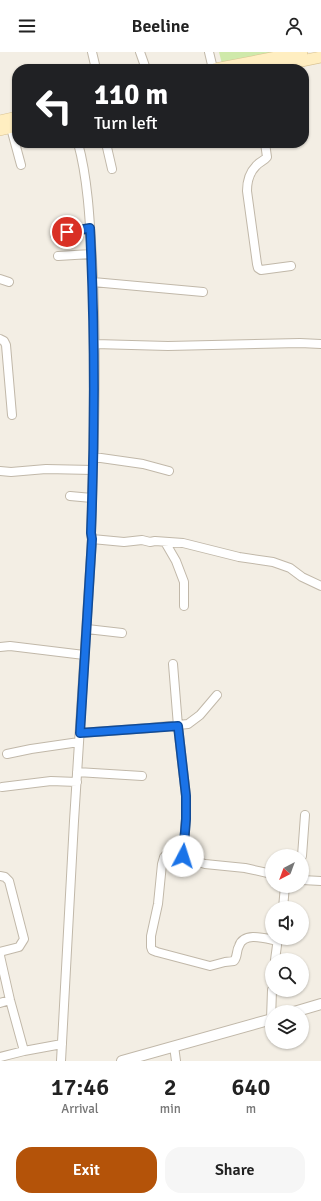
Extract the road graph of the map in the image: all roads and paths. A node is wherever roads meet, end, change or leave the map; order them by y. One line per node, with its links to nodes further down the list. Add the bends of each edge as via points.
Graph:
1 (92, 52): 6 (street)
2 (140, 52): 7 (street)
3 (209, 52): 8 (street)
4 (302, 52): 9 (main road)
5 (321, 57): 10 (main road)
6 (95, 64)
7 (144, 64)
8 (213, 64)
9 (240, 64)
10 (287, 64)
11 (12, 118): 12 (main road)
12 (0, 121)
13 (9, 128): 14 (street)
14 (12, 138)
15 (15, 148): 19 (street)
16 (79, 148): 21 (street)
17 (107, 148): 20 (street)
18 (266, 148): 25 (street, via 267,157 257,165 247,184 257,264 261,270)
19 (20, 165)
20 (112, 169)
21 (90, 228): 22 (street); 23 (street)
22 (55, 234)
23 (91, 254): 24 (street); 28 (street)
24 (58, 256)
25 (290, 266)
26 (0, 279): 27 (street)
27 (9, 282)
28 (93, 282): 29 (street); 31 (street)
29 (203, 292)
30 (0, 339): 33 (street, via 6,345)
31 (95, 344): 32 (street); 34 (street)
32 (321, 344)
33 (12, 415)
34 (94, 457): 35 (street); 36 (street, via 143,464)
35 (93, 470): 37 (street, via 46,469); 39 (street)
36 (169, 471)
37 (0, 472)
38 (70, 496): 39 (street)
39 (92, 498): 40 (street)
40 (92, 539): 41 (street); 44 (street)
41 (165, 542): 42 (street, via 183,543 239,557 273,562 290,568); 43 (street, via 184,582)
42 (321, 586)
43 (184, 606)
44 (86, 629): 45 (street); 47 (street)
45 (122, 633)
46 (0, 647): 47 (street)
47 (84, 655): 51 (street)
48 (173, 664): 50 (street)
49 (218, 695): 50 (street, via 200,715 188,724)
50 (178, 726): 51 (street); 60 (street, via 186,796)
51 (80, 733): 52 (street)
52 (79, 742): 53 (street); 54 (street)
53 (7, 754)
54 (77, 772): 55 (street); 56 (street)
55 (142, 776)
56 (77, 782): 57 (street); 73 (street)
57 (2, 787)
58 (305, 815): 59 (street)
59 (303, 849)
60 (183, 856): 61 (street, via 205,864); 65 (street, via 170,851 164,857 151,936 152,950 210,966 234,961 238,946 245,939)
61 (265, 872)
62 (0, 876): 66 (street, via 9,881 24,939 19,947)
63 (309, 880): 64 (street)
64 (321, 881)
65 (265, 938)
66 (0, 952)
67 (0, 956): 68 (street)
68 (10, 1000): 69 (street); 75 (street)
69 (0, 1003)
70 (321, 1004): 71 (street)
71 (309, 1008)
72 (265, 1021): 74 (street)
73 (62, 1044): 75 (street); 77 (street)
74 (174, 1046): 78 (street); 79 (street)
75 (24, 1051): 76 (street)
76 (0, 1057)
77 (61, 1061)
78 (122, 1061)
79 (176, 1061)

